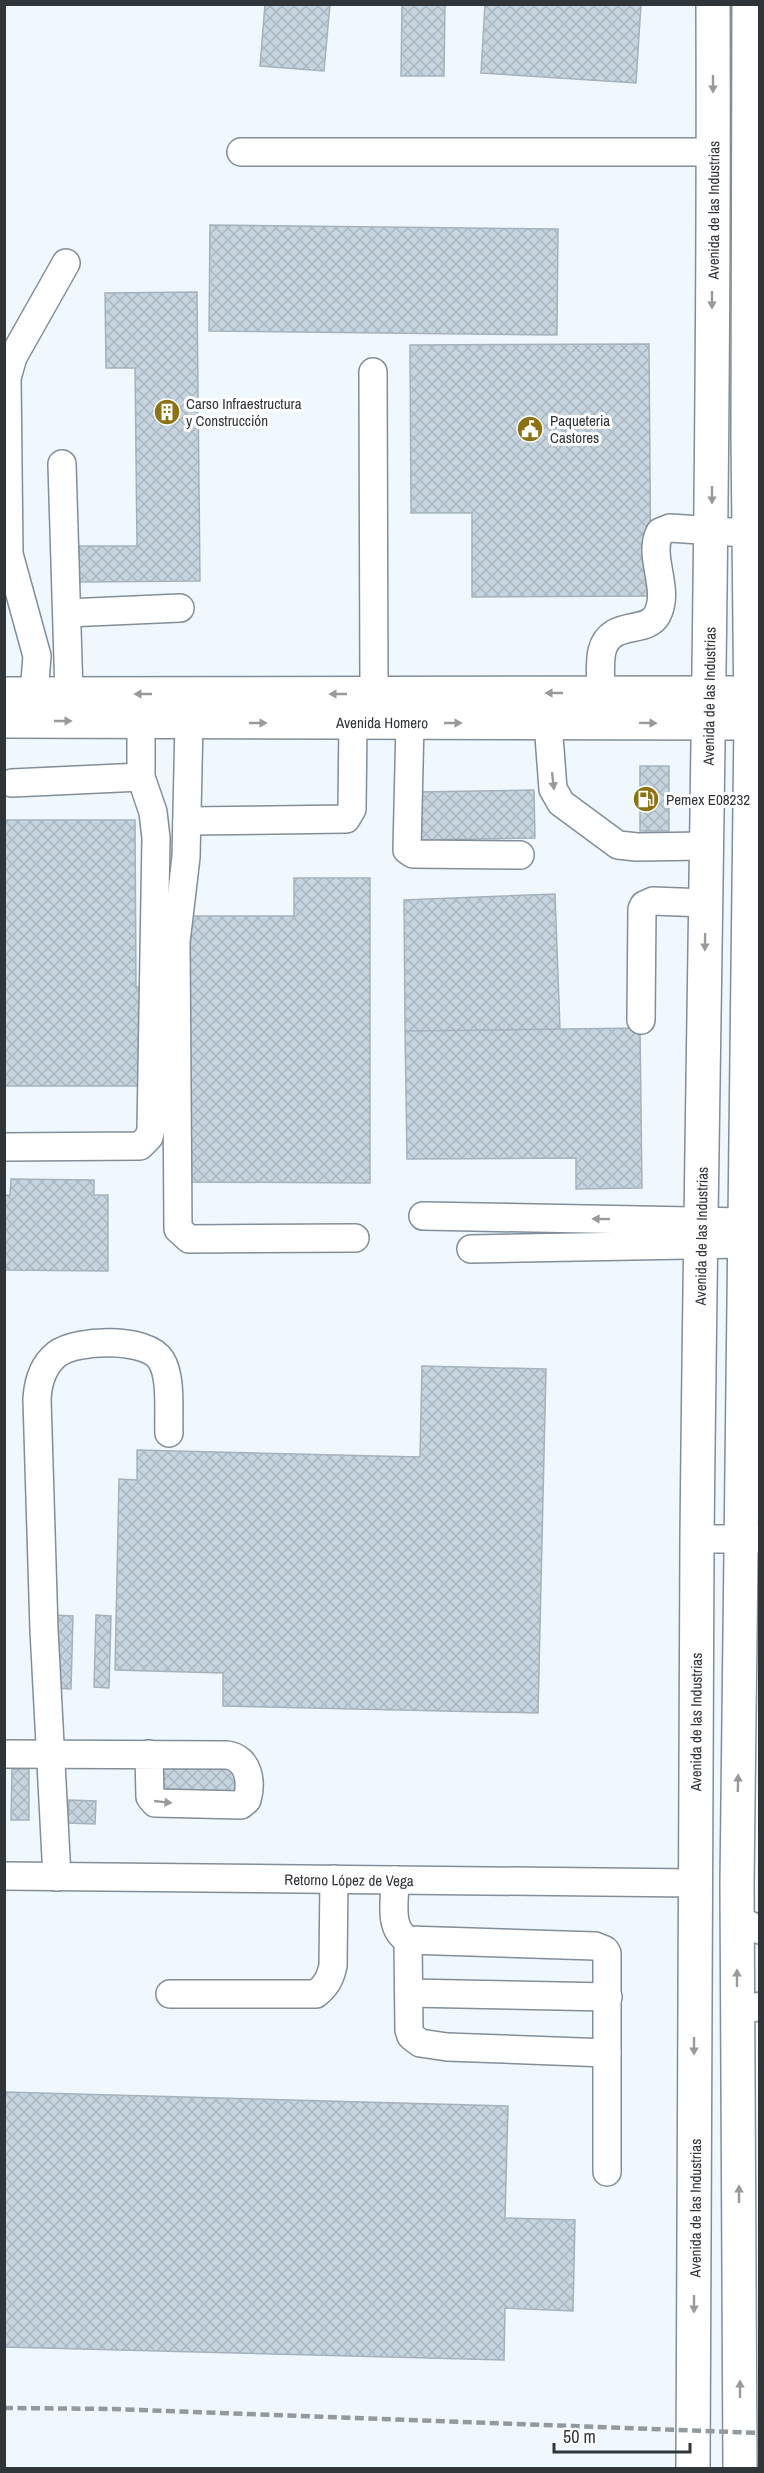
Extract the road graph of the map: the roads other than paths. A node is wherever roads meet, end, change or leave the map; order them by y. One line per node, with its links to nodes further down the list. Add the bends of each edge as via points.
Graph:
1 (713, 4): 4 (main road, Avenida de las Industrias)
2 (749, 4): 3 (main road)
3 (754, 38): 4 (street); 10 (main road)
4 (713, 39): 5 (main road, Avenida de las Industrias, one-way to 5)
5 (713, 152): 6 (street); 9 (main road, Avenida de las Industrias, one-way to 9)
6 (241, 153)
7 (66, 263): 20 (street, via 13,357 7,378 9,554 37,656)
8 (373, 372): 19 (street)
9 (712, 434): 10 (street); 12 (main road, Avenida de las Industrias, one-way to 12)
10 (754, 436): 13 (main road)
11 (62, 464): 15 (street)
12 (712, 532): 13 (street); 17 (street, via 664,528 660,532 657,542 662,599 657,615 650,622 612,635 602,651); 21 (main road, Avenida de las Industrias)
13 (754, 533): 16 (main road)
14 (180, 608): 15 (street)
15 (67, 613): 18 (street)
16 (754, 628): 22 (main road)
17 (601, 693): 19 (main road, Avenida Homero, one-way to 19); 21 (main road, Avenida Homero)
18 (69, 694): 19 (main road, Avenida Homero, one-way to 18); 20 (main road, Avenida Homero)
19 (374, 694)
20 (11, 700): 23 (main road, Avenida Homero, one-way to 23)
21 (709, 708): 22 (main road, Avenida Homero); 27 (main road, Avenida Homero, one-way to 21); 31 (main road, Avenida de las Industrias)
22 (755, 708): 40 (main road)
23 (141, 722): 24 (main road, Avenida Homero); 28 (street)
24 (189, 723): 25 (main road, Avenida Homero, one-way to 25); 30 (street)
25 (353, 723): 26 (main road, Avenida Homero); 30 (street, via 352,809 346,819)
26 (410, 723): 27 (main road, Avenida Homero, one-way to 27); 32 (street, via 407,850 413,854)
27 (548, 723): 31 (street, one-way to 31, via 553,789 561,803 618,845)
28 (141, 777): 29 (street); 35 (street, via 153,812 156,838 152,1120 148,1137 140,1146)
29 (12, 783)
30 (187, 821): 41 (street, via 176,942 178,1230 189,1239)
31 (706, 846): 33 (main road, Avenida de las Industrias)
32 (520, 855)
33 (705, 903): 34 (street, via 644,905); 39 (main road, Avenida de las Industrias, one-way to 39)
34 (641, 1020)
35 (4, 1147)
36 (423, 1216): 37 (street)
37 (528, 1218): 38 (street, one-way to 37); 42 (street)
38 (646, 1233): 39 (street); 42 (street)
39 (700, 1233): 40 (street); 45 (main road, Avenida de las Industrias)
40 (743, 1233): 46 (main road)
41 (355, 1238)
42 (528, 1247): 43 (street)
43 (471, 1249)
44 (169, 1433): 47 (street, via 167,1372 160,1358 145,1349 117,1342 90,1343 58,1353 47,1364 37,1399)
45 (696, 1539): 46 (street); 54 (main road, Avenida de las Industrias)
46 (749, 1539): 55 (main road, one-way to 46)
47 (51, 1752): 48 (street); 49 (street); 51 (street)
48 (4, 1754)
49 (149, 1754)
50 (4, 1876): 51 (street, Retorno López de Vega)
51 (57, 1876): 52 (street, Retorno López de Vega)
52 (334, 1879): 53 (street, Retorno López de Vega); 59 (street, via 333,1966 324,1988 316,1994)
53 (395, 1880): 54 (street, Retorno López de Vega); 57 (street, via 395,1925)
54 (694, 1883): 55 (main road); 64 (main road, Avenida de las Industrias, one-way to 64)
55 (737, 1884): 56 (main road)
56 (748, 1924): 61 (main road, one-way to 56)
57 (408, 1940): 58 (street); 60 (street, via 601,1946 607,1953)
58 (409, 1993): 60 (street); 62 (street, via 409,2030 420,2043)
59 (170, 1994)
60 (608, 1997): 62 (street)
61 (748, 2009): 67 (main road, one-way to 61)
62 (607, 2053): 63 (street)
63 (607, 2172)
64 (694, 2433): 65 (main road, Avenida de las Industrias); 66 (main road, via 712,2458)
65 (693, 2469)
66 (735, 2469)
67 (740, 2469)

